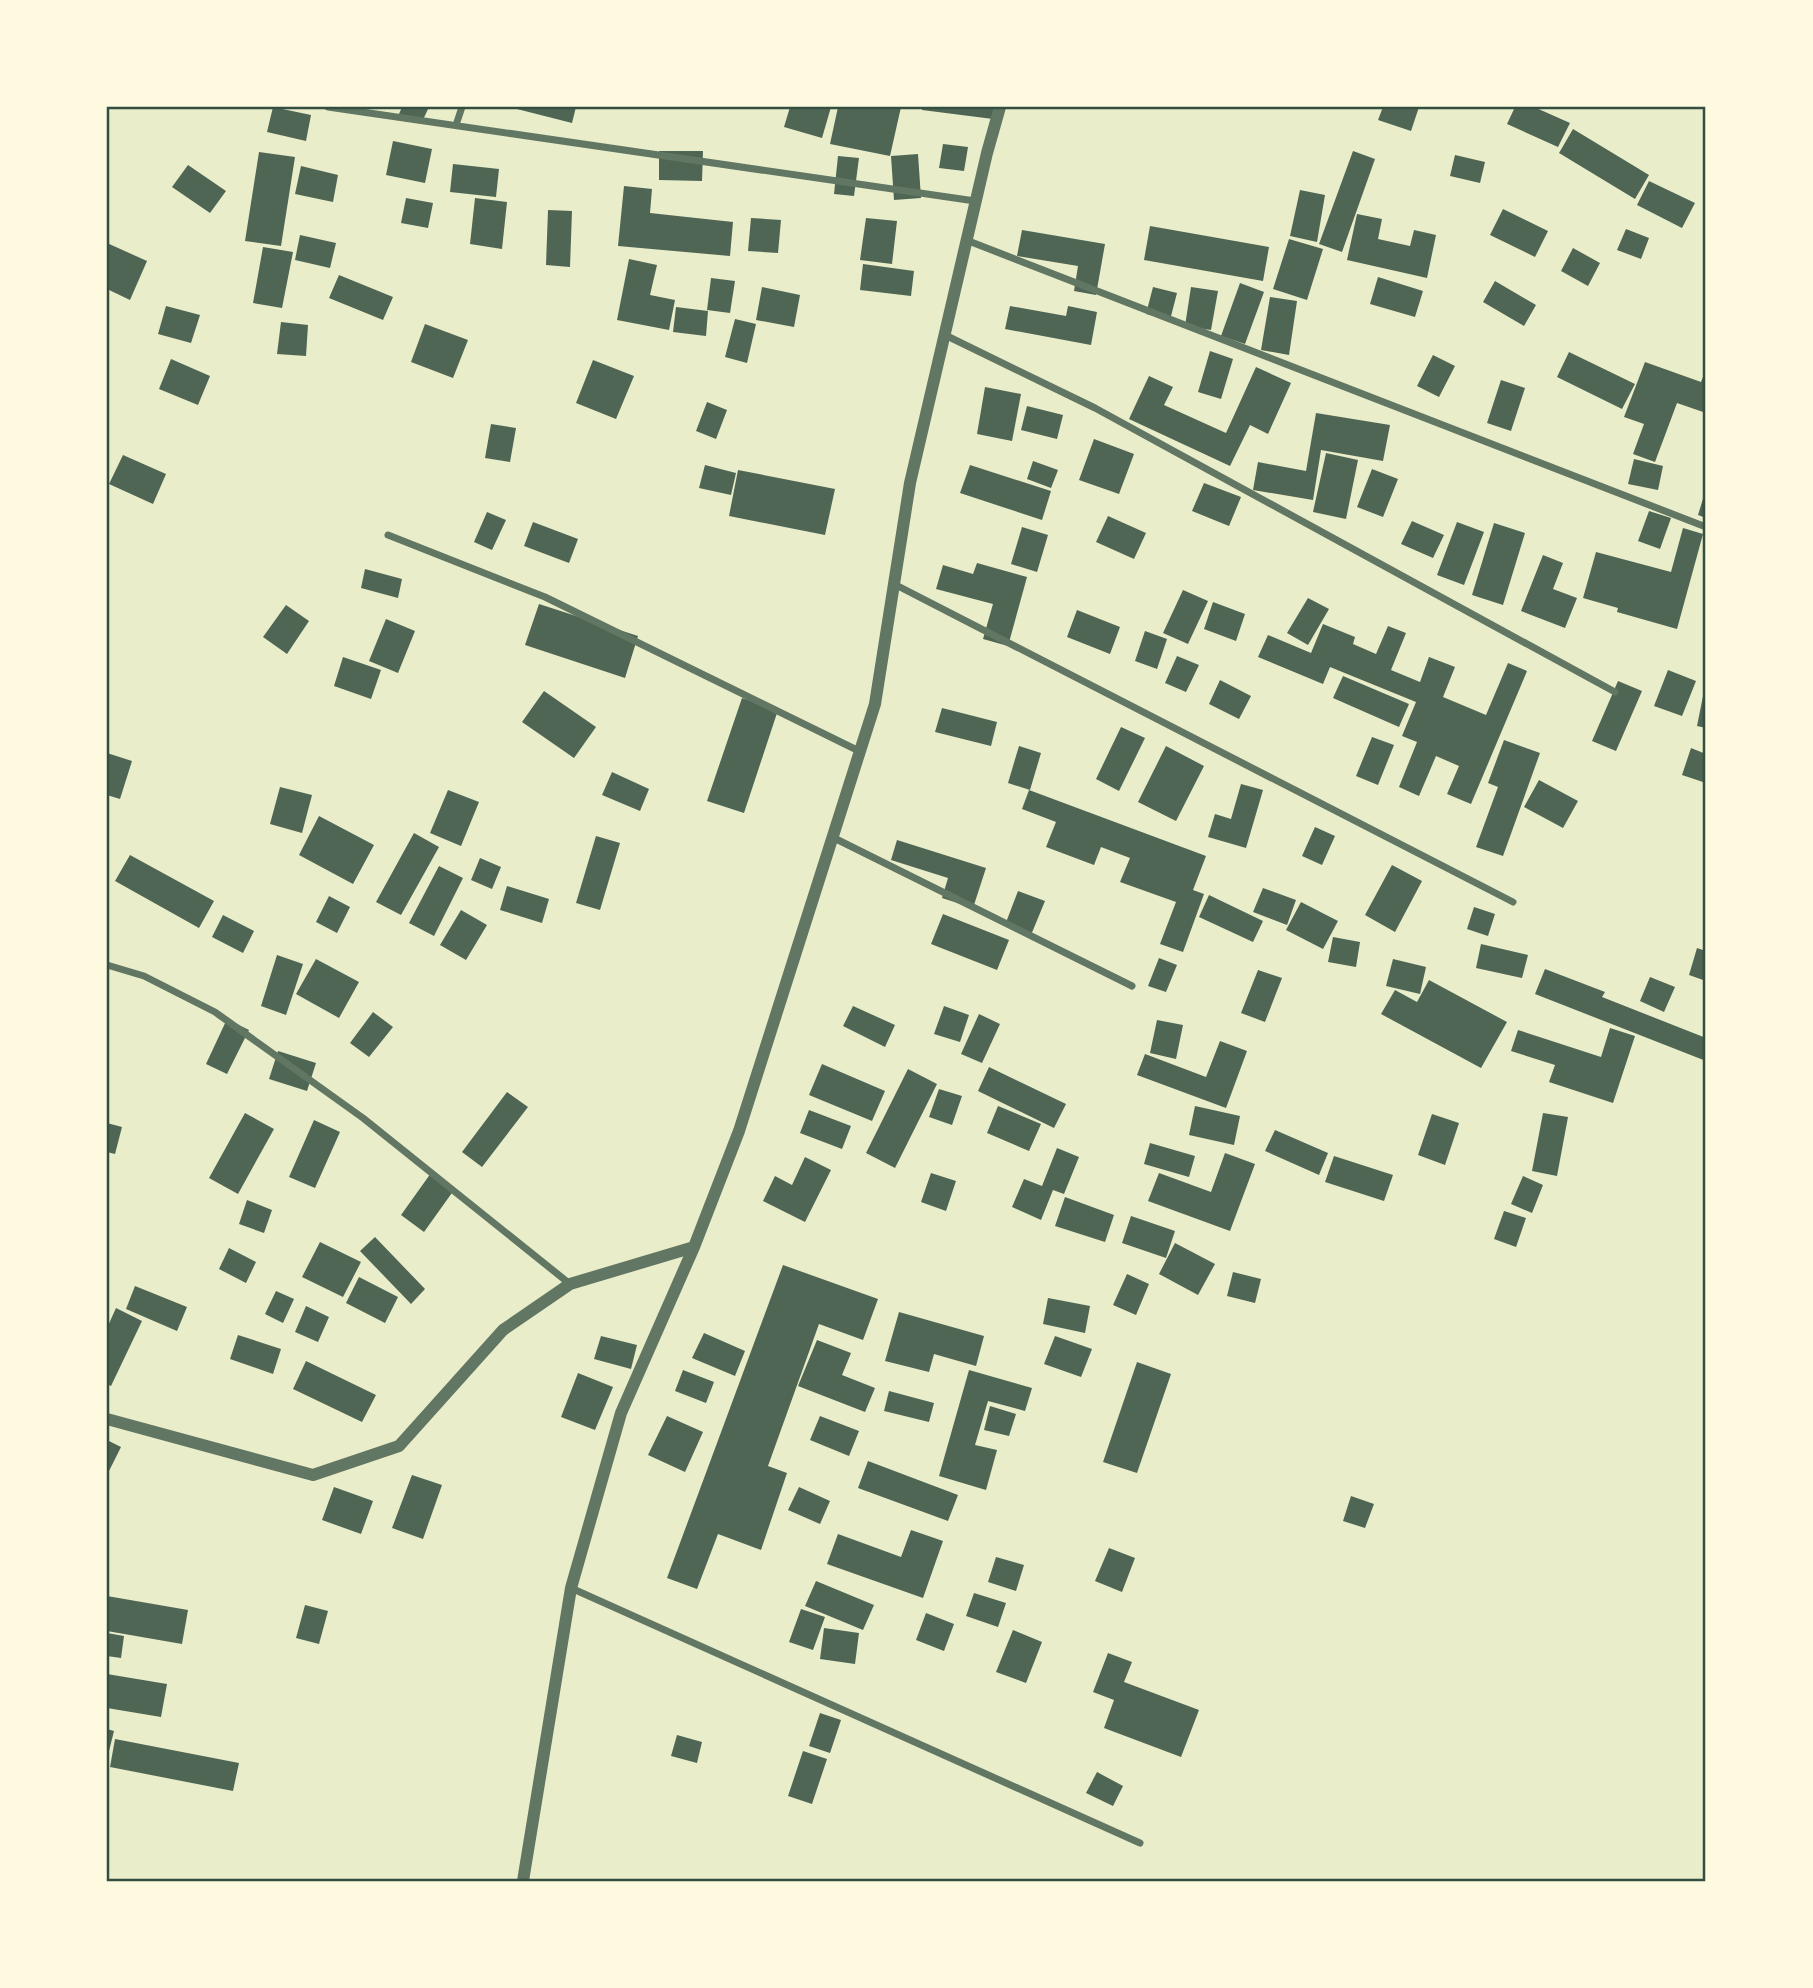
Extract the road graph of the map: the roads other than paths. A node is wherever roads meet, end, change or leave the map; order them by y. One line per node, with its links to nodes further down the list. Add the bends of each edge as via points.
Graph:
1 (328, 107): 4 (street)
2 (462, 107): 4 (street)
3 (1000, 107): 5 (street)
4 (456, 125): 5 (street)
5 (975, 201): 6 (street)
6 (966, 240): 7 (street); 8 (street)
7 (945, 335): 10 (street, via 910,483); 11 (street, via 1095,408)
8 (1706, 527)
9 (388, 535): 12 (street, via 545,597)
10 (894, 584): 12 (street, via 874,704); 14 (street)
11 (1615, 692)
12 (859, 751): 13 (street)
13 (832, 836): 16 (street); 17 (street, via 739,1131)
14 (1513, 902)
15 (107, 965): 18 (street, via 144,976 215,1012 363,1118)
16 (1132, 986)
17 (694, 1247): 18 (street); 20 (street, via 621,1413)
18 (570, 1284): 19 (street, via 503,1329 399,1446 313,1475)
19 (107, 1419)
20 (571, 1588): 21 (street); 22 (street)
21 (1140, 1843)
22 (523, 1881)

